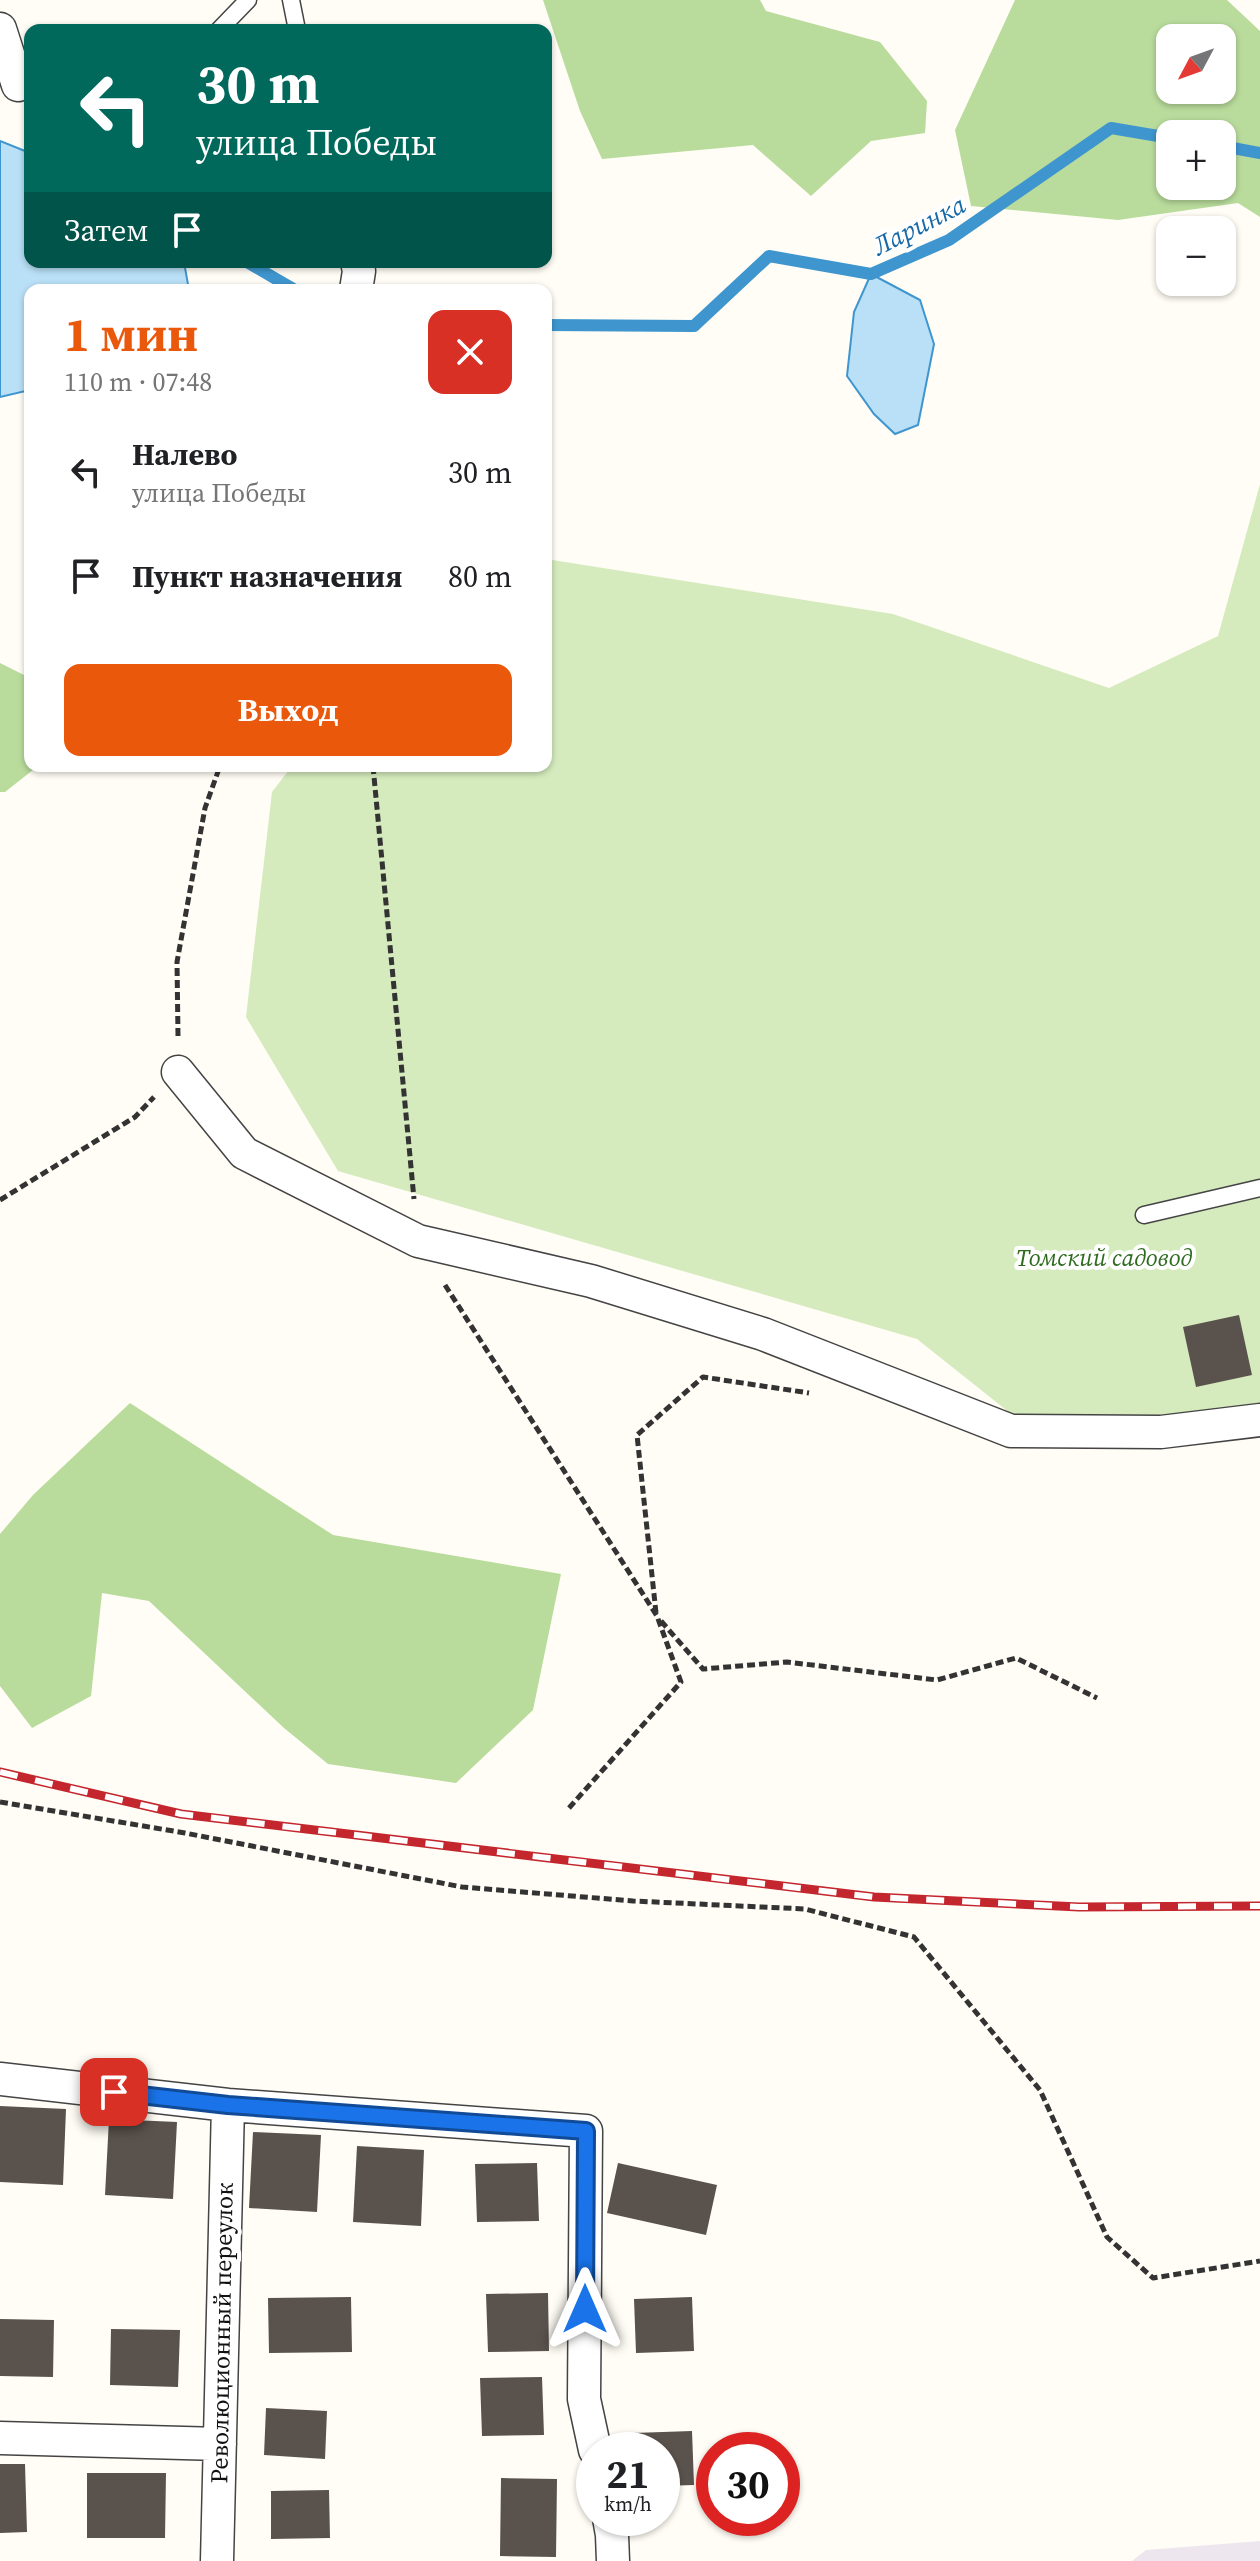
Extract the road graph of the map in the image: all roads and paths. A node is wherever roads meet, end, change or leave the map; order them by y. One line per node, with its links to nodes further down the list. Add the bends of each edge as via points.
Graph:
1 (248, 0): 3 (lane)
2 (291, 0): 4 (lane)
3 (225, 24)
4 (296, 24)
5 (0, 29): 6 (street)
6 (16, 85)
7 (218, 772): 9 (path, via 205,808 177,962)
8 (374, 772): 13 (path)
9 (178, 1072): 11 (path, via 135,1117); 13 (street, via 244,1153)
10 (1260, 1188): 12 (lane)
11 (0, 1200)
12 (1144, 1215)
13 (418, 1241): 15 (street, via 591,1281 763,1334 1011,1431 1161,1432); 16 (path)
14 (824, 1395): 16 (path, via 703,1377 637,1435)
15 (1260, 1420)
16 (657, 1616): 17 (path, via 703,1669 787,1662 937,1680 1016,1658); 19 (path, via 681,1682)
17 (1097, 1698)
18 (0, 1802): 22 (path, via 462,1887 805,1909 914,1937 1040,2090 1107,2237 1153,2278)
19 (569, 1808)
20 (0, 2079): 21 (street)
21 (228, 2105): 23 (street, via 586,2131 584,2399); 25 (street, Революционный переулок)
22 (1260, 2261)
23 (591, 2432)
24 (0, 2438): 25 (street)
25 (220, 2444): 27 (street, Революционный переулок)
26 (612, 2536): 28 (street)
27 (217, 2561)
28 (613, 2561)

